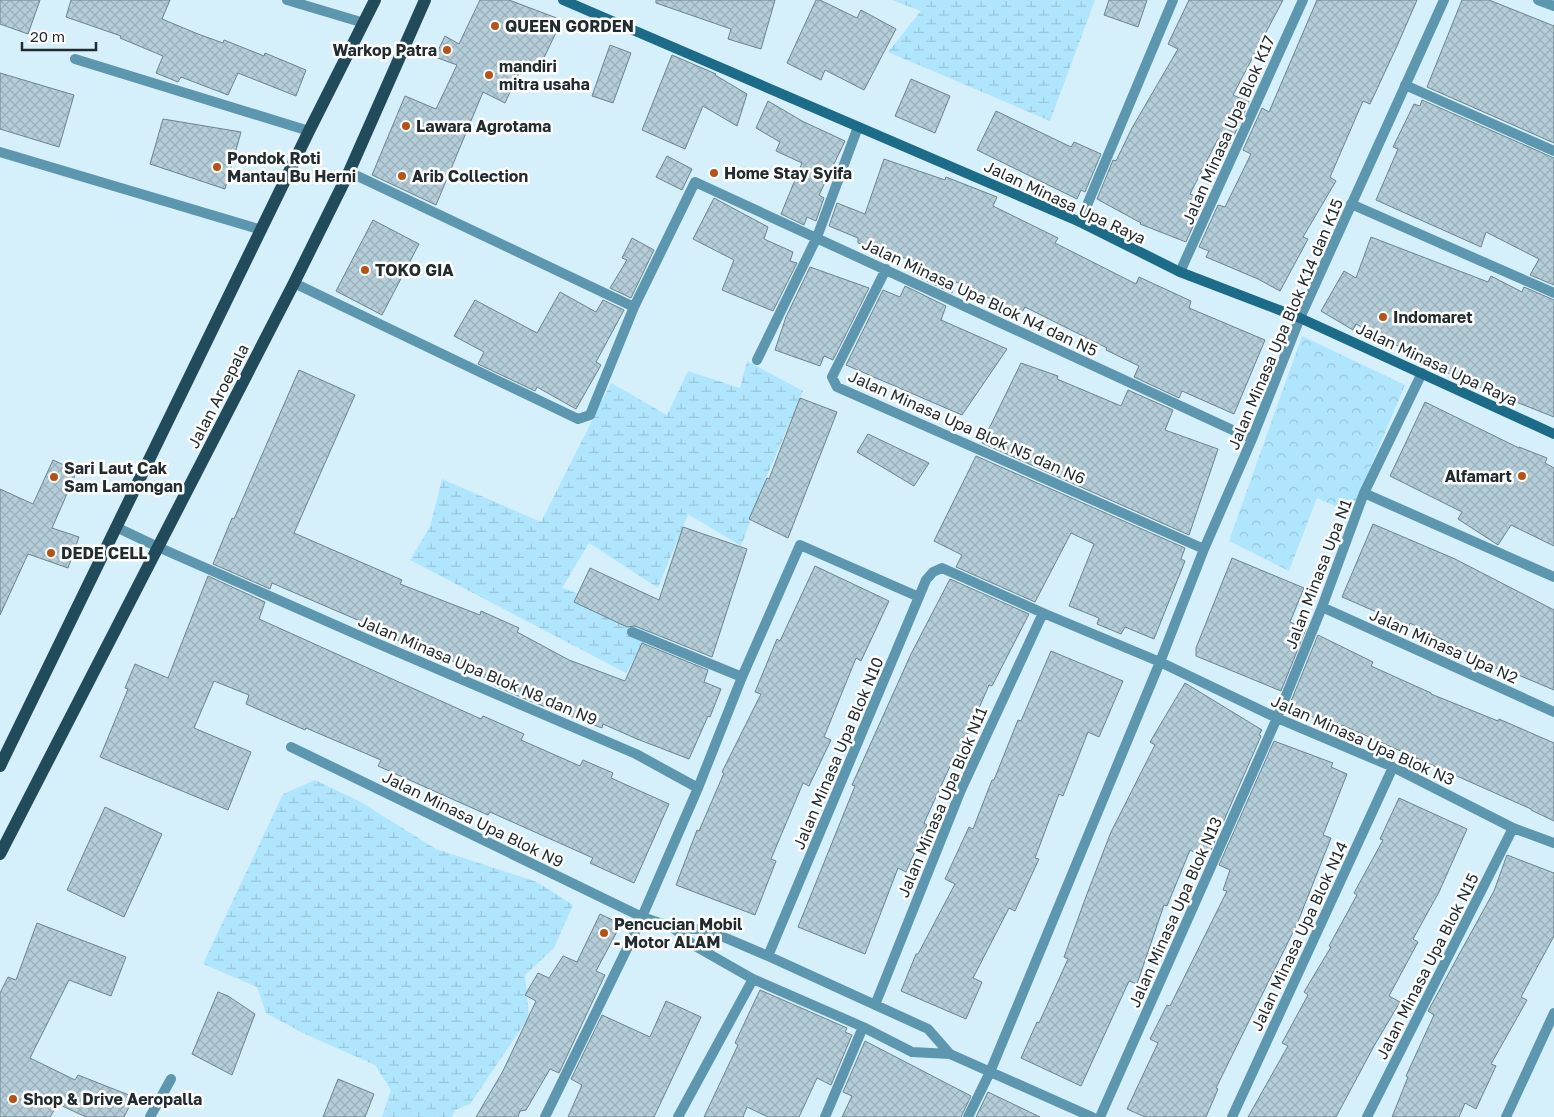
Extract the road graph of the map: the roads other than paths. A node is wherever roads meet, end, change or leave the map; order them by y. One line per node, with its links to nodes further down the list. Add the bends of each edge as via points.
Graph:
1 (287, 0): 10 (street)
2 (375, 0): 10 (main road, Jalan Aroepala)
3 (425, 0): 17 (main road, Jalan Aroepala)
4 (563, 0): 13 (street, Jalan Minasa Upa Raya)
5 (1173, 0): 19 (street)
6 (1303, 0): 23 (street, Jalan Minasa Upa Blok K17)
7 (1444, 0): 12 (street, Jalan Minasa Upa Blok K14 dan K15)
8 (1538, 0): 9 (street)
9 (1554, 6)
10 (364, 23): 14 (main road, Jalan Aroepala)
11 (75, 58): 14 (street)
12 (1405, 85): 15 (street); 18 (street, Jalan Minasa Upa Blok K14 dan K15)
13 (858, 127): 19 (street, Jalan Minasa Upa Raya); 21 (street)
14 (309, 131): 20 (main road, Jalan Aroepala)
15 (1554, 151)
16 (0, 152): 20 (street)
17 (349, 172): 24 (main road, Jalan Aroepala); 26 (street)
18 (1351, 204): 25 (street); 27 (street, Jalan Minasa Upa Blok K14 dan K15)
19 (1080, 222): 23 (street, Jalan Minasa Upa Raya)
20 (262, 230): 33 (main road, Jalan Aroepala)
21 (816, 237): 22 (street, Jalan Minasa Upa Blok N4 dan N5); 26 (street, Jalan Minasa Upa Blok N4 dan N5, via 696,182); 28 (street)
22 (886, 269): 31 (street, Jalan Minasa Upa Blok N4 dan N5); 35 (street, Jalan Minasa Upa Blok N5 dan N6, via 832,377 837,387)
23 (1180, 272): 27 (street, Jalan Minasa Upa Raya)
24 (294, 283): 26 (street, via 578,419 590,415); 34 (main road, Jalan Aroepala)
25 (1554, 293)
26 (634, 307)
27 (1300, 318): 29 (street, Jalan Minasa Upa Raya); 31 (street, Jalan Minasa Upa Blok K14 dan K15)
28 (757, 360)
29 (1422, 373): 30 (street, Jalan Minasa Upa Raya); 32 (street)
30 (1554, 434)
31 (1252, 439): 35 (street, Jalan Minasa Upa Blok K14 dan K15)
32 (1364, 493): 37 (street, Jalan Minasa Upa N1); 39 (street, Jalan Minasa Upa N1)
33 (116, 527): 34 (street, Jalan Minasa Upa Blok N8 dan N9); 47 (main road, Jalan Aroepala)
34 (158, 547): 49 (street, Jalan Minasa Upa Blok N8 dan N9, via 636,754); 52 (main road, Jalan Aroepala)
35 (1204, 549): 42 (street, Jalan Minasa Upa Blok K14 dan K15)
36 (942, 568): 38 (street, Jalan Minasa Upa Blok N10, via 929,575); 40 (street, Jalan Minasa Upa Blok N3)
37 (1554, 577)
38 (919, 598): 43 (street, via 800,545); 55 (street, Jalan Minasa Upa Blok N10)
39 (1322, 607): 44 (street, Jalan Minasa Upa N2); 45 (street, Jalan Minasa Upa N1)
40 (1043, 613): 42 (street, Jalan Minasa Upa Blok N3); 57 (street, Jalan Minasa Upa Blok N11, via 961,790)
41 (632, 632): 43 (street)
42 (1160, 662): 45 (street, Jalan Minasa Upa Blok N3); 61 (street, Jalan Minasa Upa Blok K14 dan K15)
43 (742, 677): 49 (street)
44 (1554, 712)
45 (1277, 718): 48 (street, Jalan Minasa Upa Blok N3); 69 (street, Jalan Minasa Upa Blok N13)
46 (291, 747): 53 (street, Jalan Minasa Upa Blok N9)
47 (0, 766)
48 (1393, 767): 50 (street, Jalan Minasa Upa Blok N3); 70 (street, Jalan Minasa Upa Blok N14)
49 (698, 788): 53 (street)
50 (1513, 828): 51 (street, Jalan Minasa Upa Blok N3); 71 (street, Jalan Minasa Upa Blok N15)
51 (1554, 843)
52 (0, 854)
53 (642, 917): 54 (street, Jalan Minasa Upa Blok N9); 64 (street)
54 (672, 927): 55 (street, via 707,930); 56 (street, via 695,946)
55 (768, 956): 57 (street)
56 (753, 979): 59 (street); 65 (street)
57 (875, 1005): 60 (street, via 928,1029)
58 (1554, 1013): 72 (street)
59 (863, 1027): 60 (street, via 912,1052); 66 (street)
60 (950, 1054): 61 (street)
61 (990, 1072): 67 (street, Jalan Minasa Upa Blok K14 dan K15); 68 (street)
62 (171, 1079): 63 (street)
63 (150, 1117)
64 (545, 1117)
65 (678, 1117)
66 (825, 1117)
67 (968, 1117)
68 (1092, 1117)
69 (1100, 1117)
70 (1232, 1117)
71 (1368, 1117)
72 (1506, 1117)

